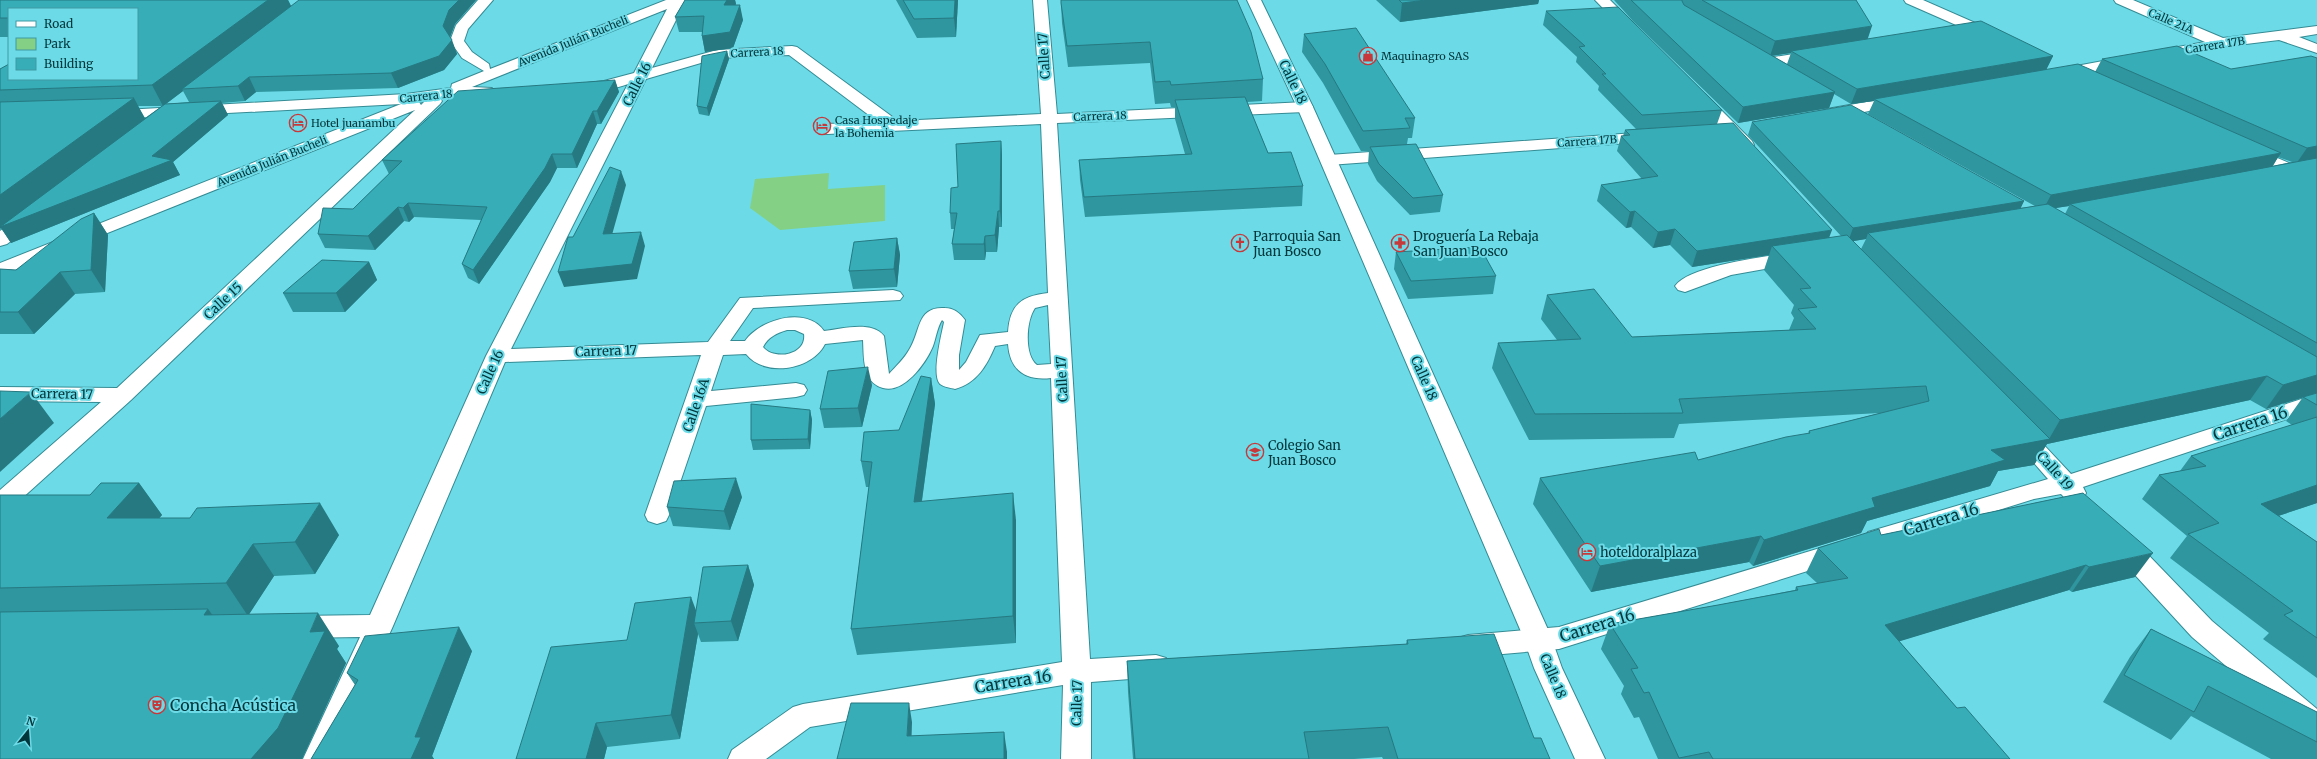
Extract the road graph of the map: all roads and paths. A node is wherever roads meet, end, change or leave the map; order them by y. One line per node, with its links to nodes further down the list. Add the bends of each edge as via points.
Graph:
1 (486, 0): 20 (street, via 461,28 456,41 467,55)
2 (656, 0): 20 (street, Avenida Julián Bucheli)
3 (678, 0): 30 (street, Avenida Julián Bucheli)
4 (688, 0): 22 (street, Calle 16, via 675,8)
5 (1040, 0): 39 (street, Calle 17)
6 (1254, 0): 34 (street, Calle 18)
7 (1602, 0): 16 (street)
8 (1914, 0): 10 (street)
9 (2121, 0): 15 (street, Calle 21A)
10 (1978, 29): 12 (street); 14 (street)
11 (2317, 30): 13 (street, Carrera 17B)
12 (1954, 32)
13 (2283, 36): 15 (street, Carrera 17B); 17 (street)
14 (2005, 41)
15 (2220, 43): 21 (street, Carrera 17B)
16 (1645, 44)
17 (2317, 49)
18 (1830, 52): 24 (street, via 1762,59)
19 (2054, 63): 21 (street)
20 (484, 67): 33 (street, Avenida Julián Bucheli)
21 (2074, 72): 23 (street, Carrera 17B); 26 (street)
22 (642, 74): 27 (street, Carrera 18, via 605,86); 42 (street, Carrera 18, via 717,54 792,50); 66 (street, Calle 16)
23 (2043, 77)
24 (1795, 78)
25 (1684, 82): 44 (street)
26 (2096, 82)
27 (574, 87)
28 (504, 90): 30 (street, Carrera 18)
29 (191, 93): 36 (street)
30 (442, 93): 33 (street, Carrera 18); 58 (street, Avenida Julián Bucheli); 70 (street, Calle 15)
31 (1828, 98): 35 (street)
32 (1918, 98): 35 (street)
33 (406, 99): 36 (street, Carrera 18); 57 (street, Avenida Julián Bucheli)
34 (1305, 107): 39 (street, Carrera 18); 49 (street, Calle 18)
35 (1847, 110): 38 (street); 40 (street)
36 (166, 112): 37 (street, Carrera 18); 41 (street)
37 (95, 114)
38 (1809, 117)
39 (1049, 118): 42 (street, Carrera 18); 61 (street, Calle 17)
40 (1868, 122)
41 (148, 126)
42 (894, 126): 43 (street, Carrera 18)
43 (827, 129)
44 (1741, 129): 45 (street); 48 (street)
45 (1709, 132)
46 (1662, 136): 49 (street, Carrera 17B)
47 (2234, 144): 51 (street)
48 (1759, 159)
49 (1329, 160): 81 (street, Calle 18)
50 (2317, 166): 51 (street)
51 (2293, 171): 52 (street); 53 (street)
52 (2262, 176)
53 (2317, 182)
54 (43, 207): 55 (street)
55 (0, 240)
56 (1814, 255): 59 (street, via 1702,276)
57 (0, 260)
58 (0, 270)
59 (1684, 286)
60 (893, 296): 64 (street, Calle 16A, via 747,302)
61 (1058, 297): 62 (street, via 1029,303 1020,313); 67 (street, Calle 17)
62 (1018, 337): 63 (street, via 987,340 979,360 967,376 955,382 948,379 948,355 955,320 947,314 937,314 929,321 926,338 918,352 895,381 890,383 881,380 876,369 873,336 865,333); 67 (street, via 1020,356 1025,367 1032,371)
63 (817, 338): 65 (street, via 814,331 807,327 786,324 762,332); 65 (street, via 810,352 787,361 774,362 763,359 755,354)
64 (715, 347): 65 (street, Carrera 17); 66 (street, Carrera 17); 71 (street, Calle 16A)
65 (752, 347)
66 (497, 356): 79 (street, Calle 16)
67 (1062, 370): 84 (street, Calle 17)
68 (796, 390): 71 (street)
69 (0, 394): 70 (street, Carrera 17)
70 (123, 395): 75 (street, Calle 15)
71 (699, 399): 77 (street, Calle 16A)
72 (2317, 401): 74 (street, Carrera 16)
73 (2006, 418): 74 (street, Calle 19)
74 (2066, 484): 76 (street, Calle 19); 81 (street, Carrera 16, via 2032,491 1559,638)
75 (0, 504)
76 (2088, 507)
77 (657, 515)
78 (2110, 530): 85 (street, via 2202,629)
79 (379, 626): 80 (street); 86 (street, Calle 16)
80 (269, 628)
81 (1539, 641): 82 (street, Carrera 16); 89 (street, Calle 18, via 1548,668)
82 (1443, 647)
83 (1181, 664): 84 (street, Carrera 16)
84 (1077, 671): 87 (street, Carrera 16, via 803,716); 88 (street, Calle 17)
85 (2317, 726)
86 (318, 759)
87 (743, 759)
88 (1076, 759)
89 (1590, 759)

